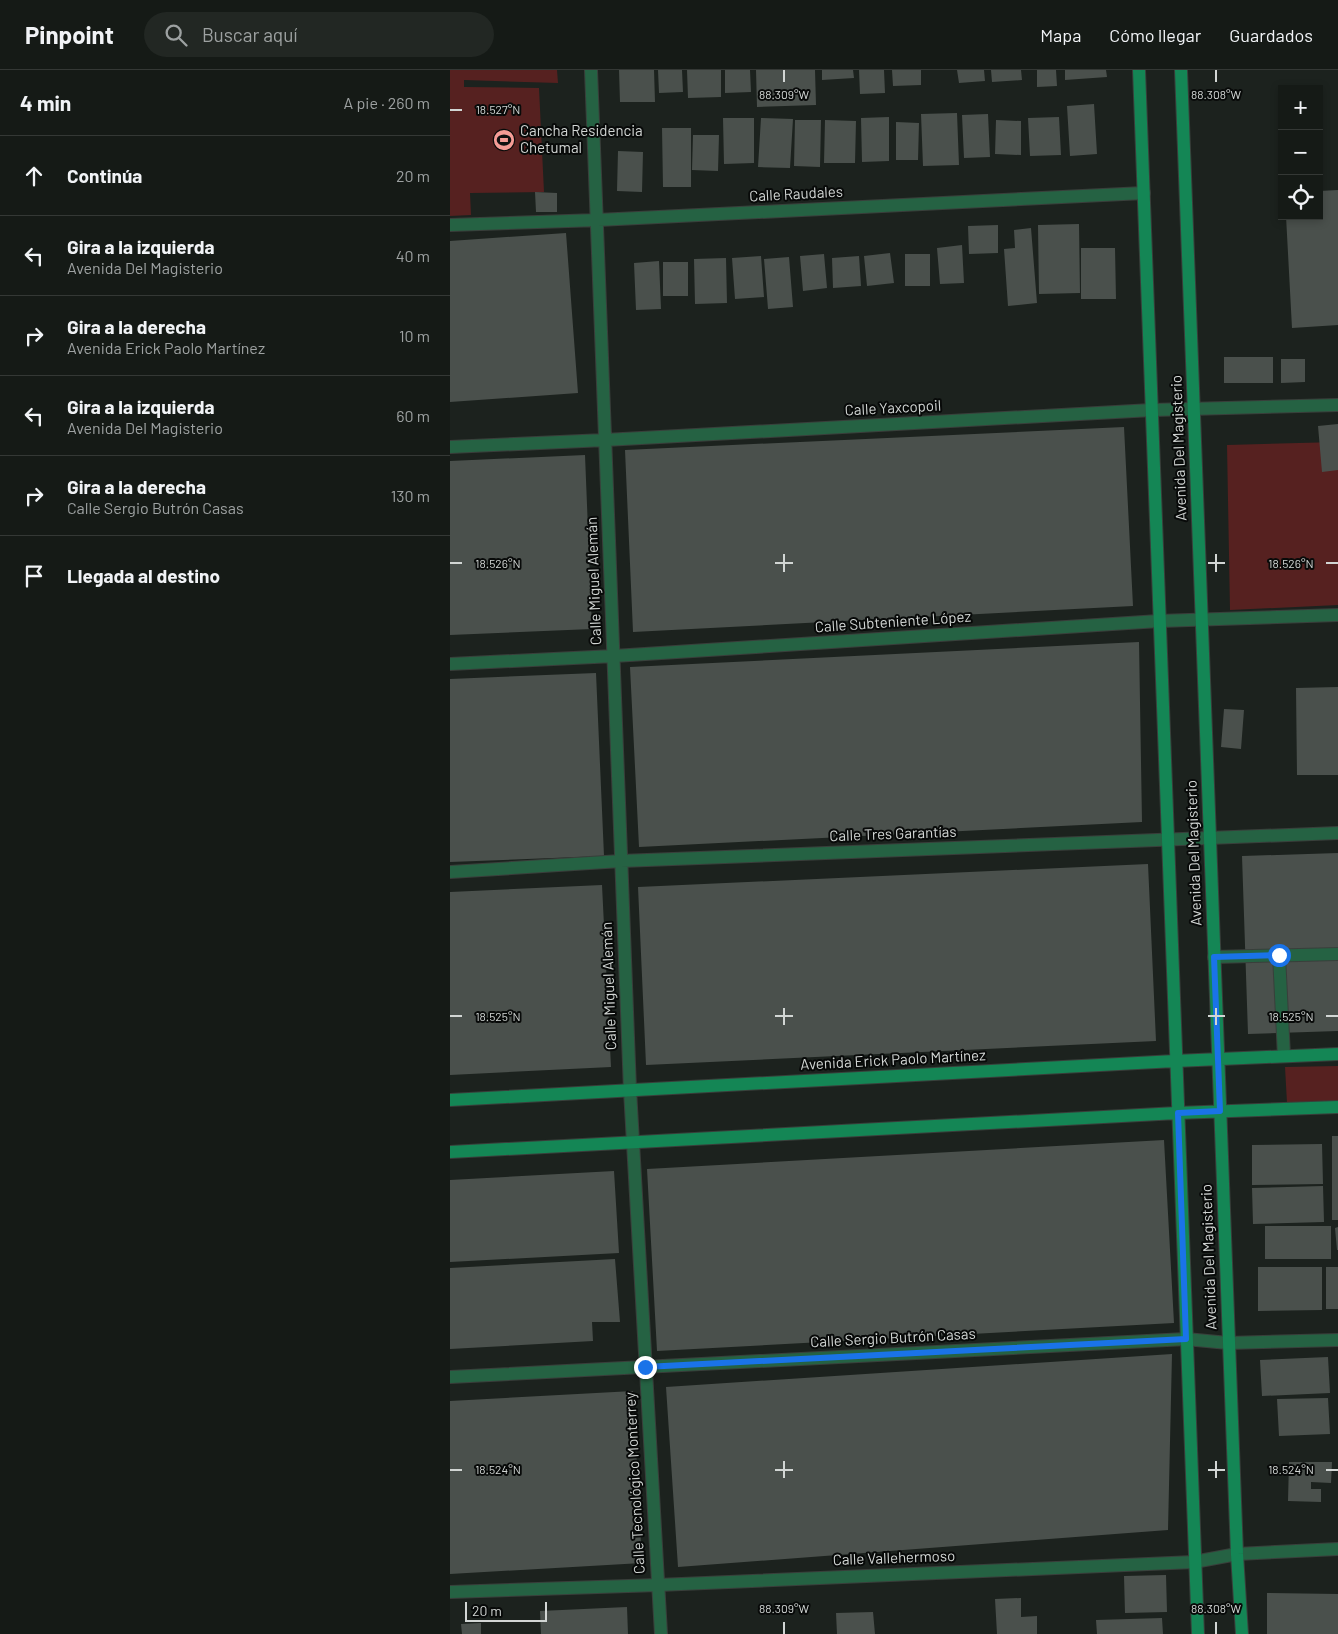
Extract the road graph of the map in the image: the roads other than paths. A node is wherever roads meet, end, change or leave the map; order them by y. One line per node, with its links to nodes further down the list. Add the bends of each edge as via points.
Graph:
1 (591, 70): 5 (street, Calle Miguel Alemán)
2 (1139, 70): 4 (street, Avenida Del Magisterio)
3 (1181, 70): 9 (street, Avenida Del Magisterio)
4 (1144, 193): 5 (street, Calle Raudales); 8 (street, Avenida Del Magisterio)
5 (598, 220): 6 (street, Calle Raudales); 10 (street, Calle Miguel Alemán)
6 (450, 225)
7 (1338, 405): 9 (street, Calle Yaxcopoil)
8 (1152, 410): 9 (street, Calle Yaxcopoil); 10 (street, Calle Yaxcopoil); 14 (street, Avenida Del Magisterio)
9 (1194, 410): 13 (street, Avenida Del Magisterio)
10 (605, 440): 11 (street, Calle Yaxcopoil); 15 (street, Calle Miguel Alemán)
11 (450, 447)
12 (1338, 615): 13 (street, Calle Subteniente López)
13 (1201, 619): 14 (street, Calle Subteniente López); 18 (street, Avenida Del Magisterio)
14 (1159, 621): 15 (street, Calle Subteniente López); 19 (street, Avenida Del Magisterio)
15 (614, 656): 16 (street, Calle Subteniente López); 20 (street, Calle Miguel Alemán)
16 (450, 664)
17 (1338, 833): 18 (street, Calle Tres Garantías)
18 (1210, 838): 19 (street, Calle Tres Garantías); 24 (street, Avenida Del Magisterio)
19 (1167, 840): 20 (street, Calle Tres Garantías); 28 (street, Avenida Del Magisterio)
20 (620, 861): 21 (street, Calle Tres Garantías); 29 (street, Calle Miguel Alemán)
21 (450, 872)
22 (1338, 954): 23 (street)
23 (1279, 955): 24 (street); 26 (street)
24 (1214, 957): 27 (street, Avenida Del Magisterio)
25 (1338, 1054): 26 (street, Avenida Erick Paolo Martínez)
26 (1284, 1056): 27 (street, Avenida Erick Paolo Martínez)
27 (1218, 1059): 28 (street, Avenida Erick Paolo Martínez); 32 (street, Avenida Del Magisterio)
28 (1175, 1061): 29 (street, Avenida Erick Paolo Martínez); 33 (street, Avenida Del Magisterio)
29 (630, 1090): 30 (street, Avenida Erick Paolo Martínez); 34 (street, Calle Tecnológico Monterrey)
30 (450, 1100)
31 (1338, 1106): 32 (street)
32 (1220, 1111): 33 (street); 38 (street, Avenida Del Magisterio)
33 (1178, 1113): 34 (street); 36 (street, Avenida Del Magisterio)
34 (633, 1142): 35 (street); 39 (street, Calle Tecnológico Monterrey)
35 (450, 1152)
36 (1186, 1339): 38 (street, Calle Sergio Butrón Casas); 39 (street, Calle Sergio Butrón Casas); 43 (street, Avenida Del Magisterio)
37 (1338, 1340): 38 (street, Calle Sergio Butrón Casas)
38 (1228, 1343): 42 (street, Avenida Del Magisterio)
39 (645, 1367): 40 (street, Calle Sergio Butrón Casas); 44 (street, Calle Tecnológico Monterrey)
40 (450, 1377)
41 (1338, 1550): 42 (street, Calle Vallehermoso)
42 (1237, 1554): 43 (street, Calle Vallehermoso); 48 (street, Avenida Del Magisterio)
43 (1194, 1562): 44 (street, Calle Vallehermoso); 47 (street, Avenida Del Magisterio)
44 (658, 1585): 45 (street, Calle Vallehermoso); 46 (street, Calle Tecnológico Monterrey)
45 (450, 1592)
46 (661, 1634)
47 (1198, 1634)
48 (1242, 1634)

